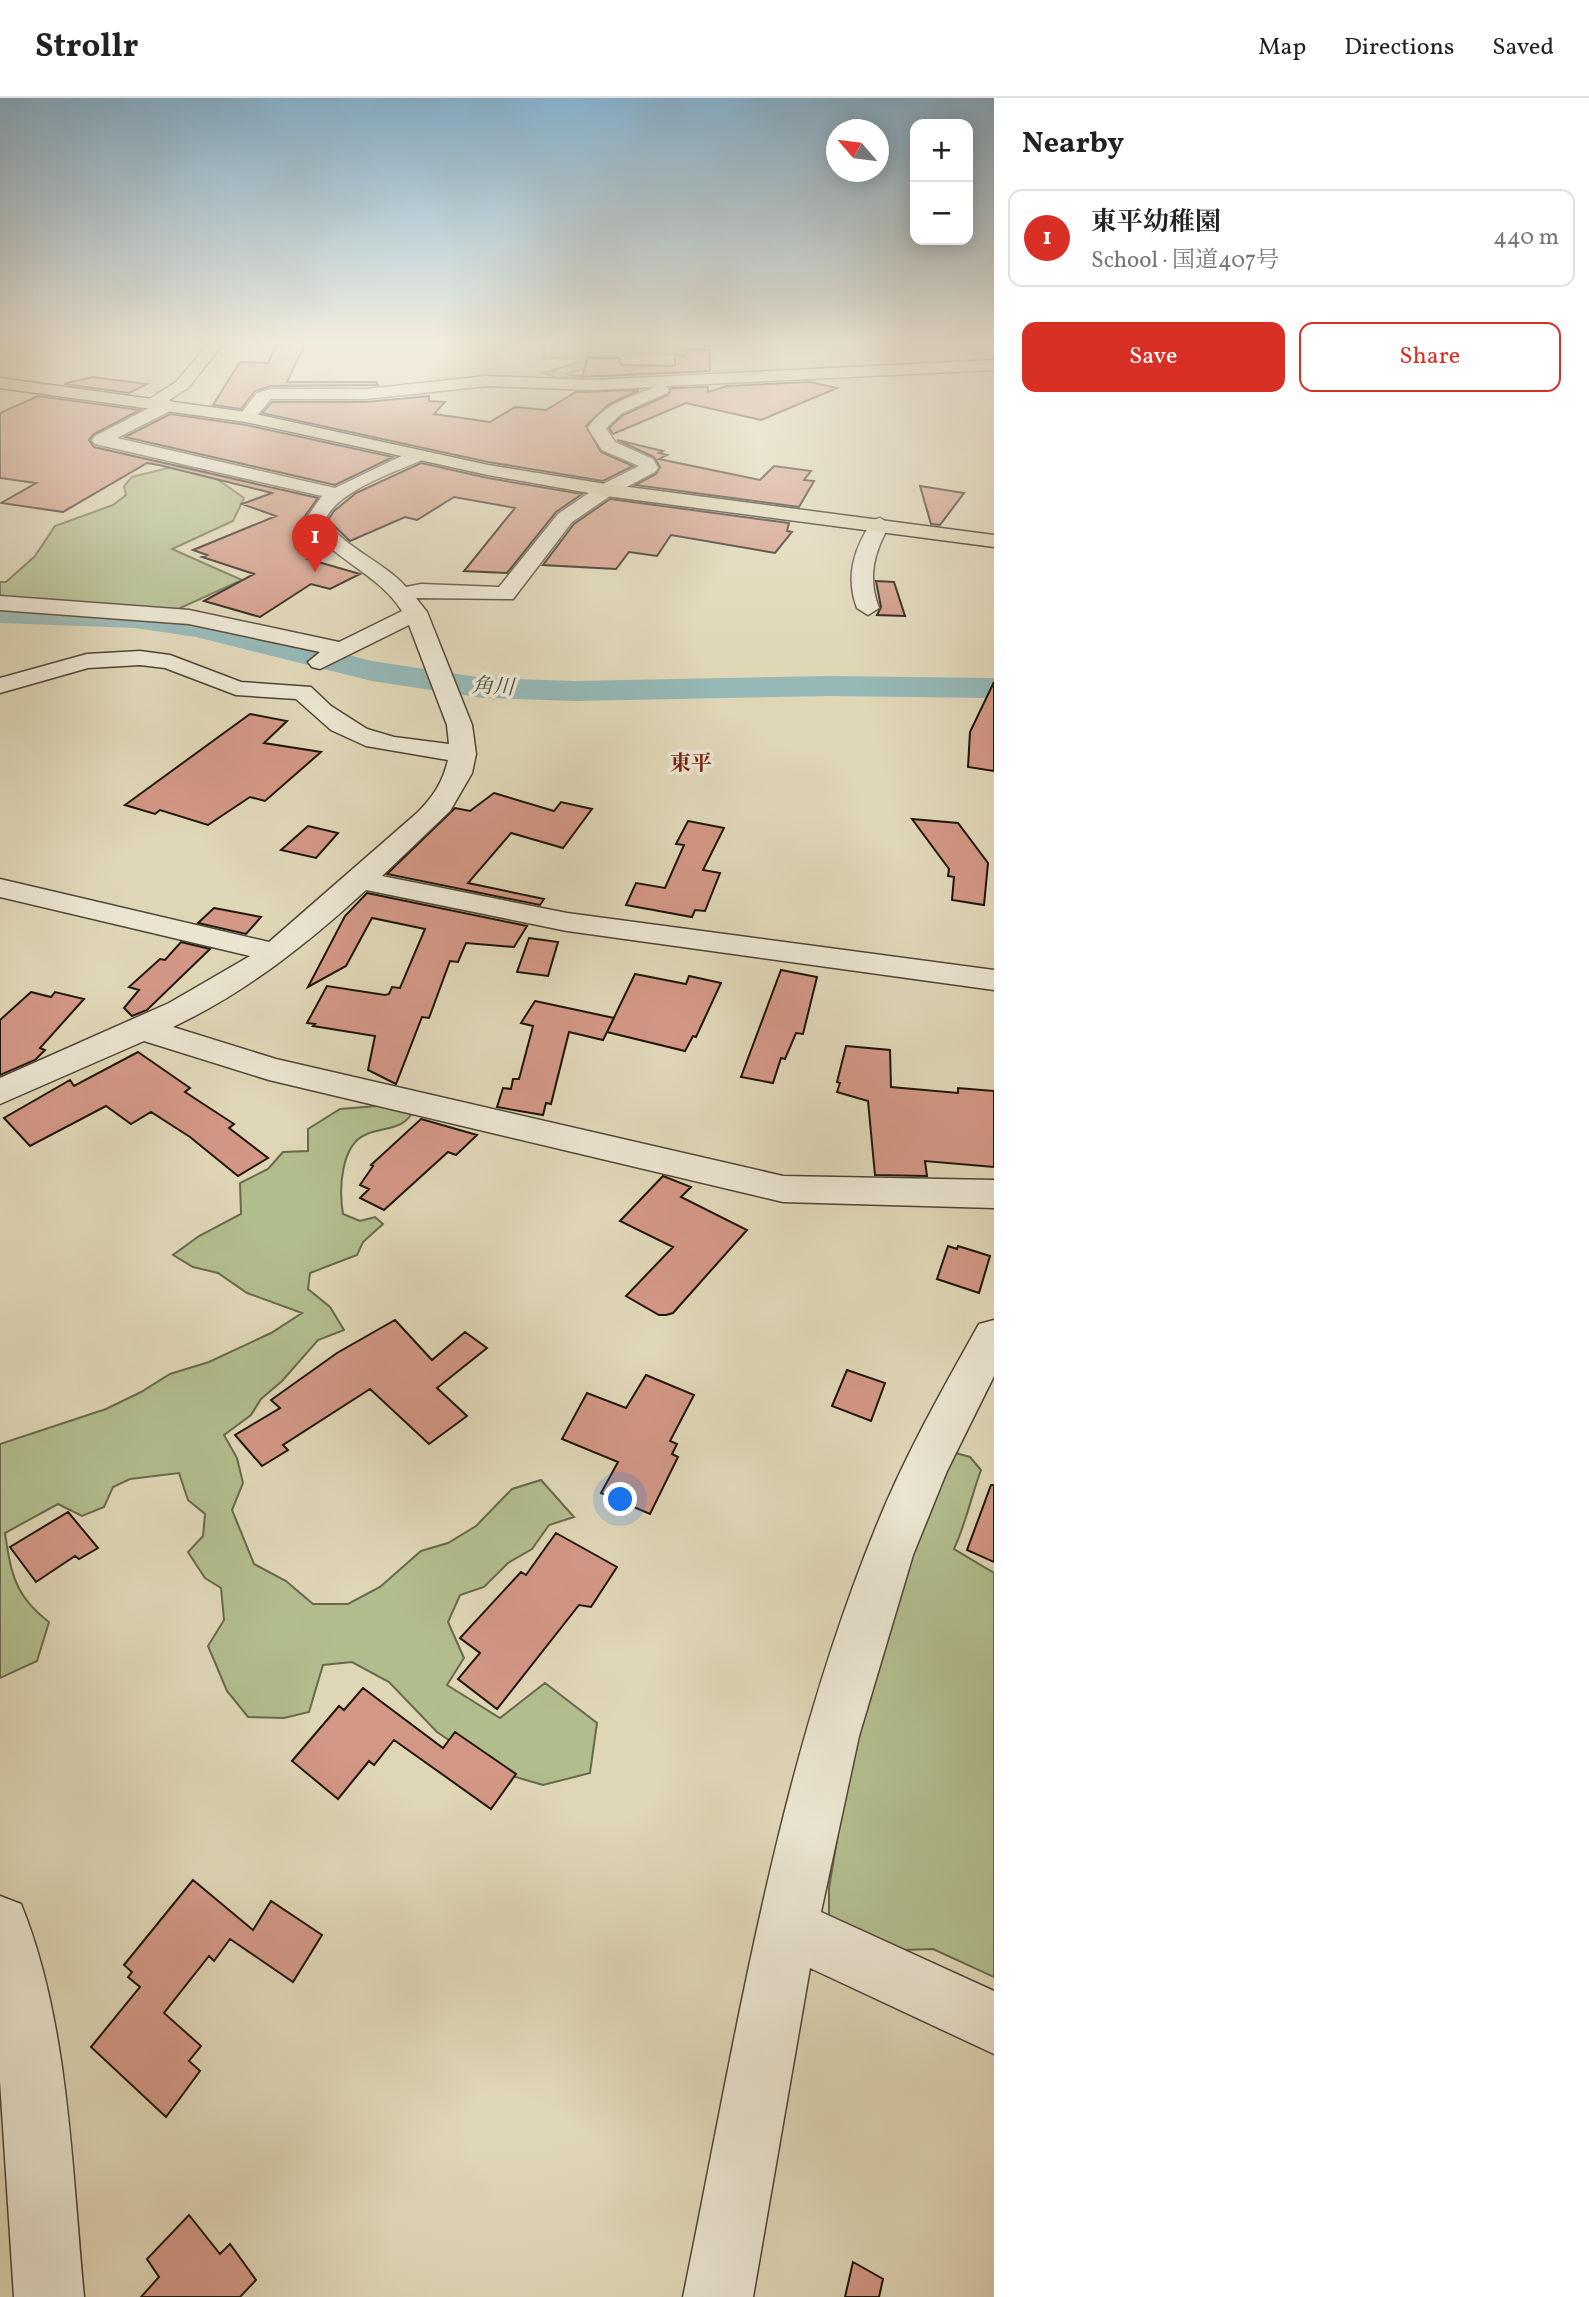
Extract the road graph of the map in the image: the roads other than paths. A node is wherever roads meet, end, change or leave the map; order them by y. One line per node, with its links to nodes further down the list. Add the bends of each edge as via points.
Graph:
1 (130, 447): 6 (street)
2 (380, 447): 4 (highway)
3 (609, 447): 5 (street, via 650,465)
4 (418, 455): 5 (highway); 6 (street)
5 (606, 490): 7 (highway); 10 (street, via 556,526 505,594 421,591)
6 (337, 494): 10 (street, via 317,510 318,525)
7 (880, 524): 8 (highway); 11 (street, via 866,546 861,571 861,592)
8 (994, 539)
9 (0, 603): 12 (street, via 190,617)
10 (409, 603): 12 (street, via 387,629); 15 (street, via 443,682 462,737)
11 (868, 608)
12 (338, 649): 14 (street, via 313,666)
13 (0, 686): 14 (street, via 87,661 140,658 182,666 236,688)
14 (302, 692): 15 (street, via 324,715 355,736)
15 (463, 754): 16 (street, via 457,778 439,807)
16 (359, 880): 18 (street); 19 (street, via 568,922)
17 (0, 887): 18 (street)
18 (276, 954): 20 (street)
19 (994, 980)
20 (145, 1030): 21 (street); 22 (street, via 282,1072 783,1189)
21 (0, 1092)
22 (994, 1194)
23 (994, 1336): 25 (street, via 939,1438 889,1553 838,1712)
24 (0, 1925): 27 (street, via 29,2050)
25 (790, 1928): 26 (street); 28 (street)
26 (994, 2023)
27 (49, 2297)
28 (718, 2297)

